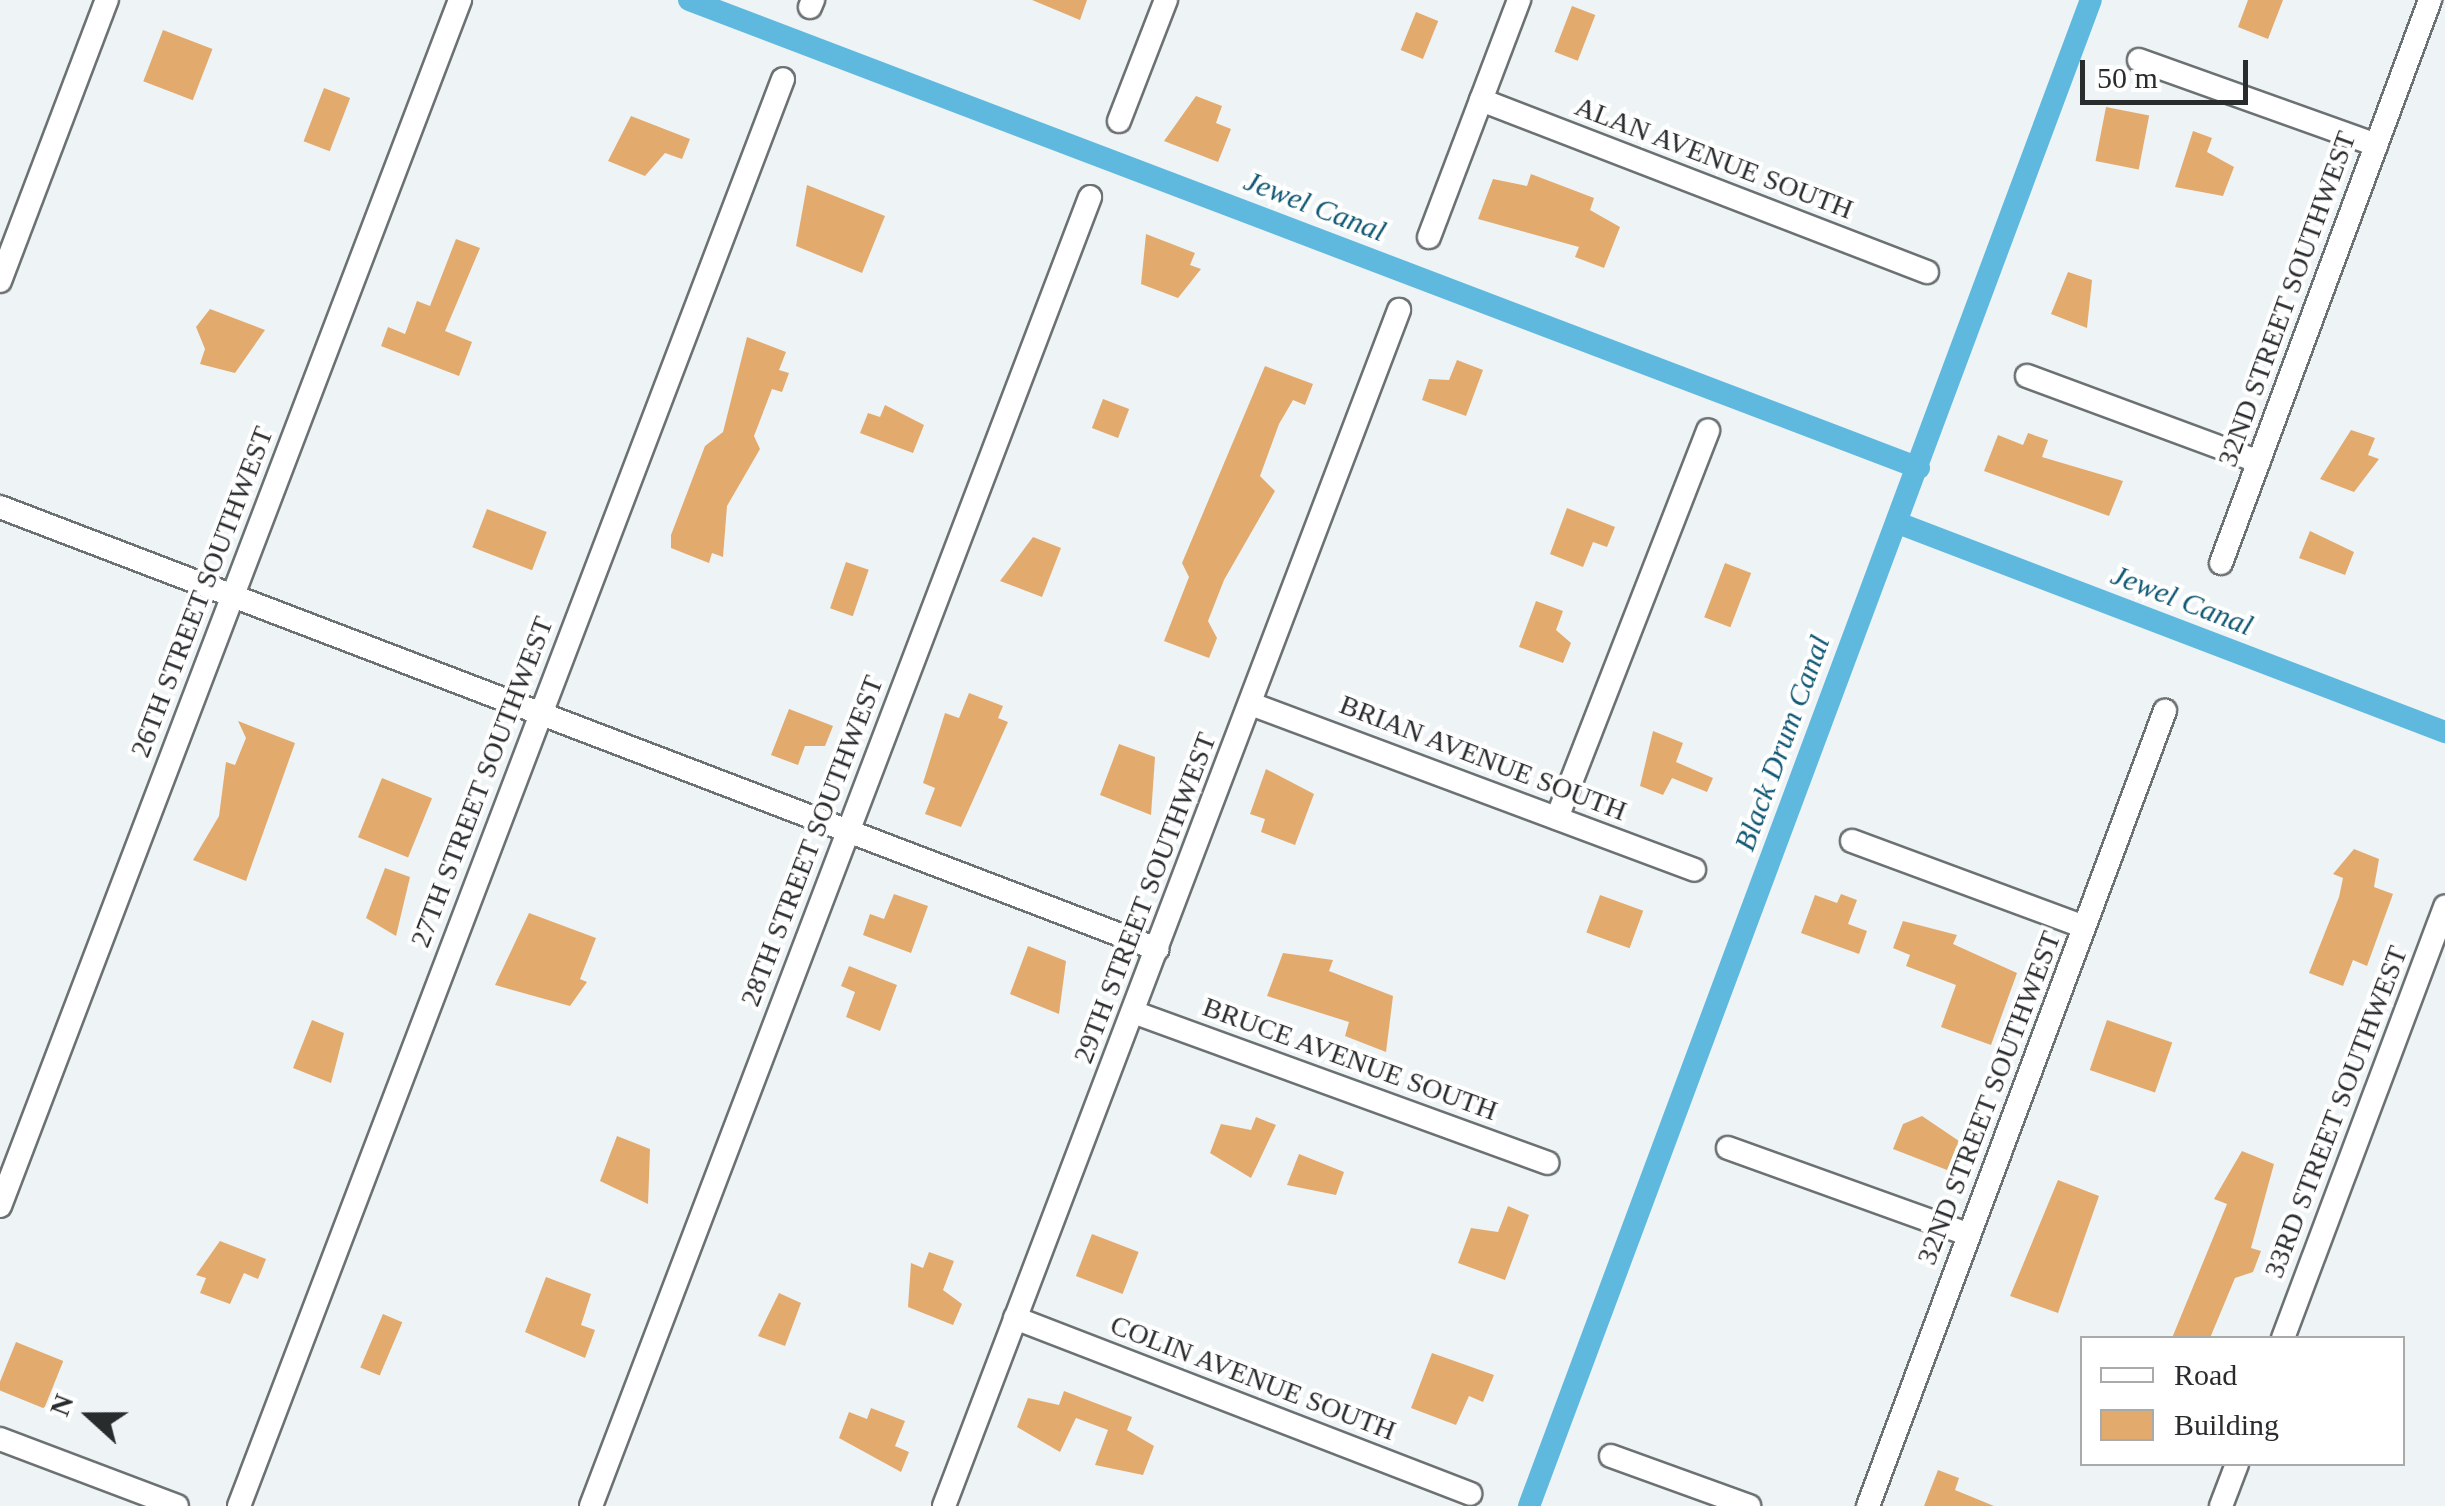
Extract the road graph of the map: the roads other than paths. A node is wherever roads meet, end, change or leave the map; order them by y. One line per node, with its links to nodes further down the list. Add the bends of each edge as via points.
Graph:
1 (107, 0): 14 (street)
2 (460, 0): 21 (street, 26TH STREET SOUTHWEST)
3 (1166, 0): 9 (street)
4 (1519, 0): 8 (street)
5 (2430, 0): 10 (street, 32ND STREET SOUTHWEST)
6 (2139, 60): 10 (street)
7 (783, 80): 24 (street, 27TH STREET SOUTHWEST)
8 (1481, 100): 12 (street); 13 (street, ALAN AVENUE SOUTH)
9 (1119, 122)
10 (2376, 145): 18 (street, 32ND STREET SOUTHWEST)
11 (1090, 198): 26 (street, 28TH STREET SOUTHWEST)
12 (1428, 236)
13 (1927, 272)
14 (0, 280)
15 (1399, 310): 22 (street, 29TH STREET SOUTHWEST)
16 (2027, 376): 18 (street)
17 (1708, 430): 25 (street)
18 (2259, 462): 20 (street, 32ND STREET SOUTHWEST)
19 (0, 508): 21 (street)
20 (2221, 563)
21 (232, 596): 24 (street); 35 (street, 26TH STREET SOUTHWEST)
22 (1251, 704): 25 (street, BRIAN AVENUE SOUTH); 31 (street, 29TH STREET SOUTHWEST)
23 (2165, 711): 30 (street, 32ND STREET SOUTHWEST)
24 (540, 714): 26 (street); 44 (street, 27TH STREET SOUTHWEST)
25 (1557, 818): 28 (street, BRIAN AVENUE SOUTH)
26 (848, 830): 31 (street); 45 (street, 28TH STREET SOUTHWEST)
27 (1852, 840): 30 (street)
28 (1694, 870)
29 (2445, 906): 38 (street, 33RD STREET SOUTHWEST)
30 (2084, 927): 36 (street, 32ND STREET SOUTHWEST)
31 (1157, 949): 32 (street, 29TH STREET SOUTHWEST)
32 (1133, 1012): 34 (street, BRUCE AVENUE SOUTH); 37 (street, 29TH STREET SOUTHWEST)
33 (1728, 1148): 36 (street)
34 (1547, 1163)
35 (0, 1206)
36 (1969, 1235): 48 (street, 32ND STREET SOUTHWEST)
37 (1015, 1318): 42 (street, COLIN AVENUE SOUTH); 46 (street, 29TH STREET SOUTHWEST)
38 (2284, 1336)
39 (0, 1439): 43 (street)
40 (1611, 1456): 47 (street)
41 (2235, 1466): 49 (street)
42 (1470, 1494)
43 (177, 1506)
44 (238, 1506)
45 (591, 1506)
46 (944, 1506)
47 (1749, 1506)
48 (1868, 1506)
49 (2221, 1506)

